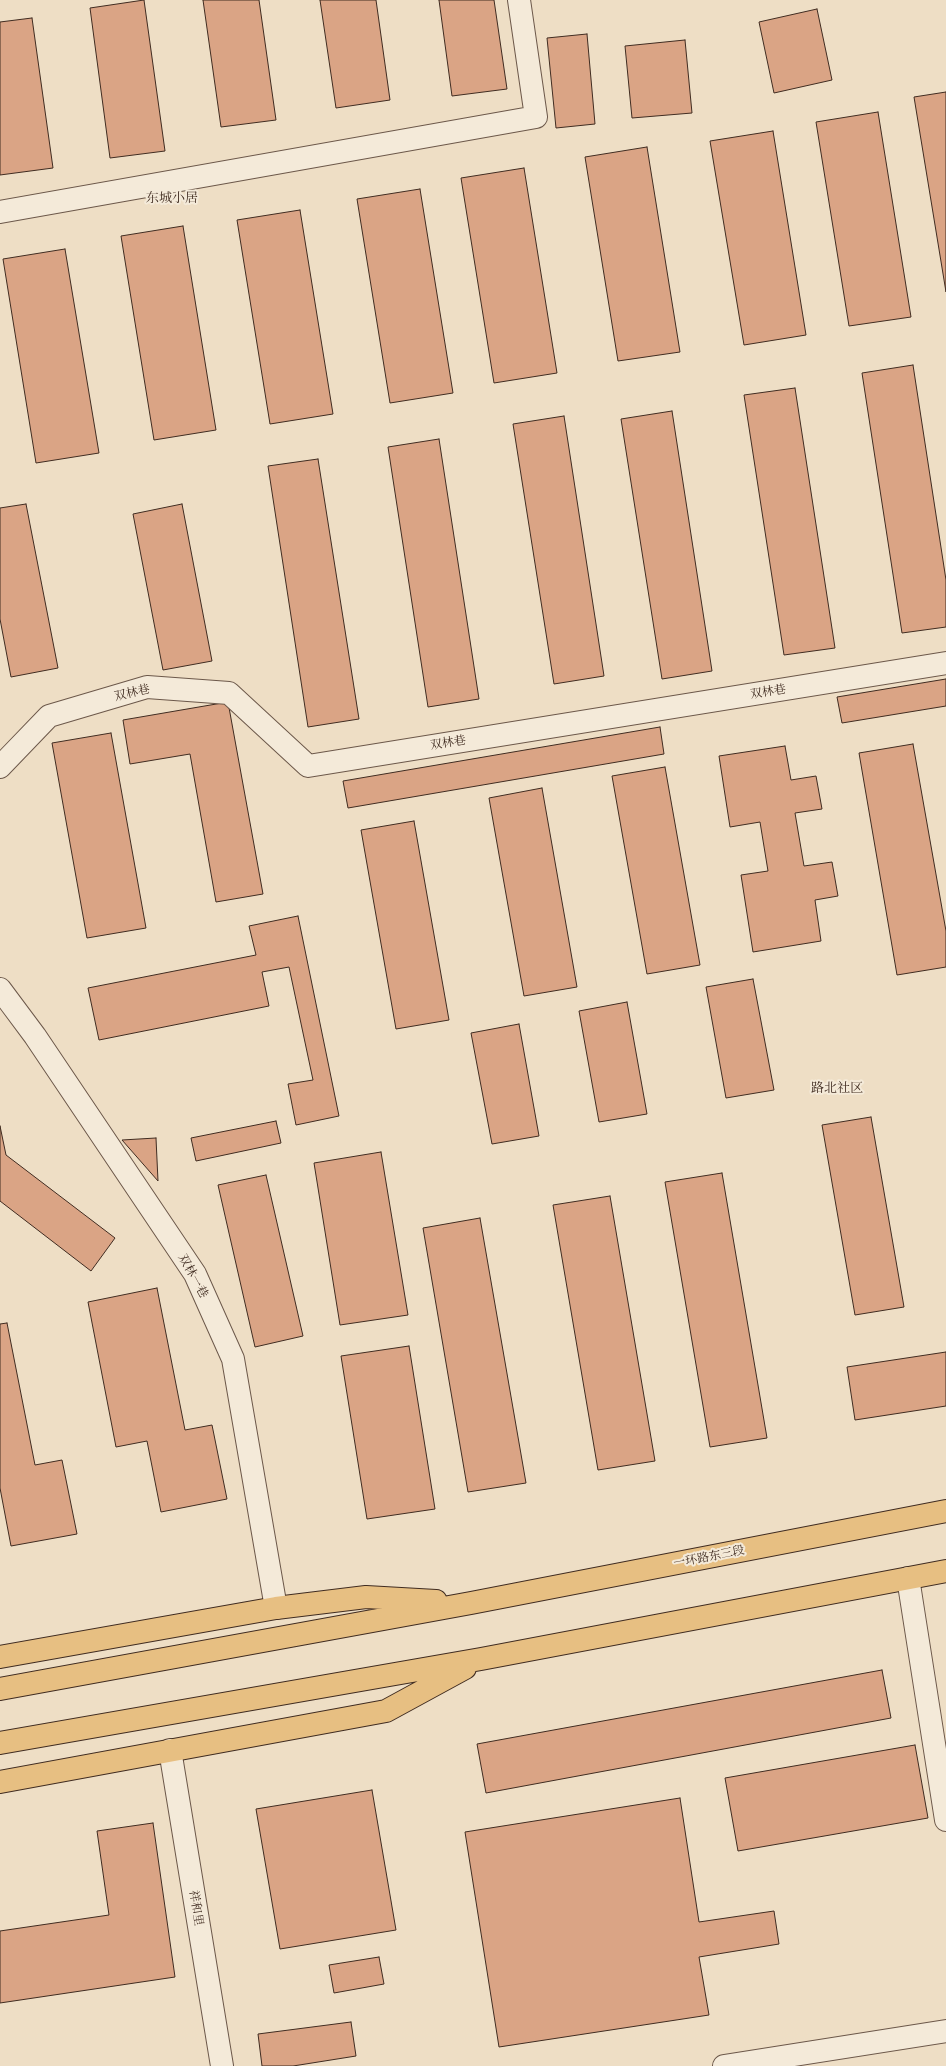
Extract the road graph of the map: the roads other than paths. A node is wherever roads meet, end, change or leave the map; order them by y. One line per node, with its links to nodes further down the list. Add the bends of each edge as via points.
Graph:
1 (519, 0): 2 (street, via 536,118)
2 (0, 212)
3 (946, 663): 4 (street, 双林巷, via 308,766 229,693 147,687 49,716)
4 (0, 767)
5 (0, 989): 10 (street, 双林一巷, via 35,1036 195,1274 233,1359)
6 (946, 1512): 9 (main road, 一环路东三段)
7 (946, 1571): 8 (main road)
8 (908, 1578): 12 (main road); 17 (street)
9 (471, 1603): 10 (main road, via 366,1597); 13 (main road)
10 (276, 1608): 11 (main road)
11 (0, 1657)
12 (481, 1659): 14 (main road); 15 (main road, via 386,1711)
13 (0, 1689)
14 (0, 1743)
15 (170, 1750): 16 (main road); 19 (street, 祥和里)
16 (0, 1782)
17 (946, 1820)
18 (946, 2031): 20 (street)
19 (222, 2066)
20 (724, 2066)

